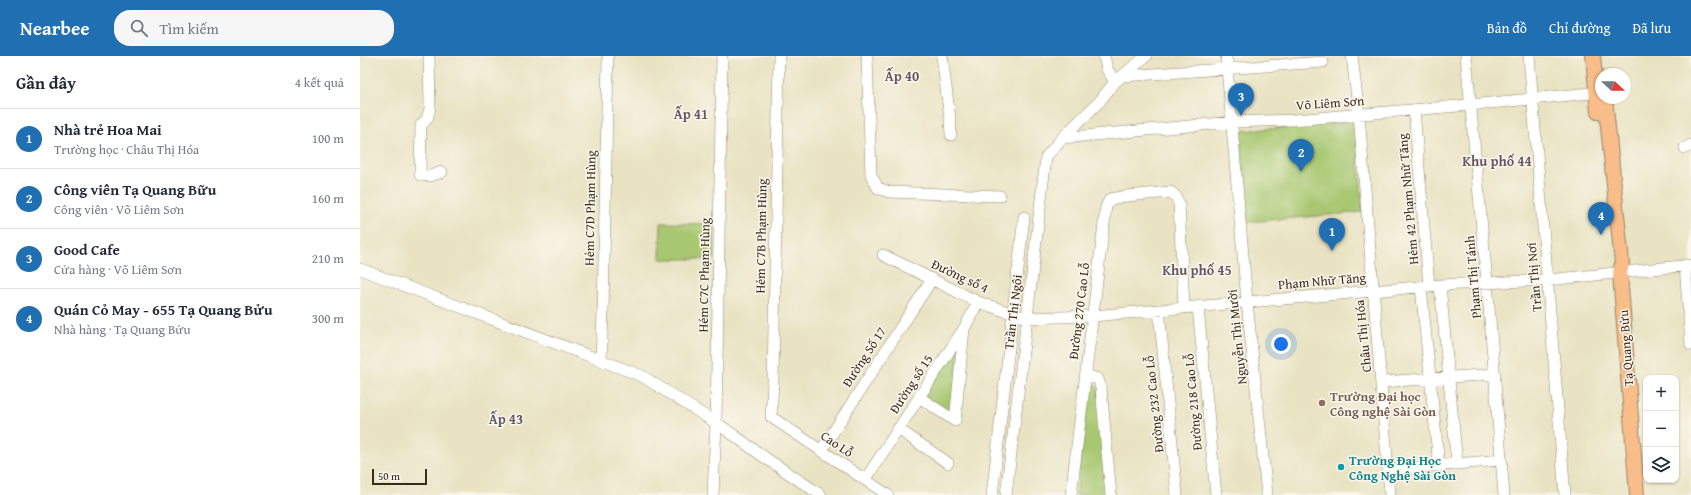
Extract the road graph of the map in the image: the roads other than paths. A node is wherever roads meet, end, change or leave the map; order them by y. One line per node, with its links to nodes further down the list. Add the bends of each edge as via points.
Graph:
1 (429, 56): 30 (street, via 430,108 427,119 421,125 420,175 430,176)
2 (608, 56): 52 (street, Hẻm C7D Phạm Hùng)
3 (722, 56): 60 (street, Hẻm C7C Phạm Hùng)
4 (779, 56): 59 (street, Hẻm C7B Phạm Hùng)
5 (867, 56): 31 (street, via 871,175 878,188 889,192)
6 (942, 56): 28 (street)
7 (1104, 56): 20 (street, via 1107,69)
8 (1146, 56): 20 (street, Trần Thị Ngôi)
9 (1226, 56): 18 (street, Nguyễn Thị Mười)
10 (1355, 56): 26 (street, Châu Thị Hóa)
11 (1466, 56): 24 (street, Phạm Thị Tánh)
12 (1529, 56): 22 (street, Trần Thị Nơi)
13 (1592, 56): 19 (main road, Tạ Quang Bửu)
14 (1600, 56): 17 (main road)
15 (1292, 60): 16 (street); 18 (street)
16 (1323, 62)
17 (1601, 68)
18 (1227, 70): 20 (street); 27 (street, Nguyễn Thị Mười)
19 (1595, 70)
20 (1119, 79): 29 (street, Trần Thị Ngôi)
21 (1595, 94): 22 (street, Võ Liêm Sơn)
22 (1533, 99): 24 (street, Võ Liêm Sơn); 38 (street, Trần Thị Nơi)
23 (1601, 104): 36 (main road, Tạ Quang Bửu, via 1613,264)
24 (1470, 105): 25 (street, Võ Liêm Sơn); 39 (street, Phạm Thị Tánh)
25 (1414, 110): 26 (street, Võ Liêm Sơn); 40 (street, Hẻm 42 Phạm Nhữ Tăng)
26 (1359, 115): 27 (street, Võ Liêm Sơn); 41 (street, Châu Thị Hóa)
27 (1232, 122): 29 (street, Võ Liêm Sơn); 43 (street, Nguyễn Thị Mười)
28 (950, 135)
29 (1062, 138): 49 (street, Trần Thị Ngôi, via 1046,157)
30 (442, 172)
31 (1000, 196)
32 (1024, 217): 47 (street, Trần Thị Ngôi)
33 (884, 255): 37 (street, Đường số 4)
34 (1688, 265): 36 (street, Phạm Nhữ Tăng); 51 (street)
35 (360, 269): 52 (street)
36 (1620, 273): 38 (street, Phạm Nhữ Tăng); 82 (main road, Tạ Quang Bửu)
37 (932, 279): 42 (street, Đường số 4); 62 (street, Đường Số 17)
38 (1548, 280): 39 (street, Phạm Nhữ Tăng); 81 (street, Trần Thị Nơi)
39 (1487, 282): 40 (street, Phạm Nhữ Tăng); 54 (street, Phạm Thị Tánh)
40 (1430, 286): 41 (street, Phạm Nhữ Tăng); 55 (street); 56 (street)
41 (1373, 291): 43 (street, Phạm Nhữ Tăng); 57 (street, Châu Thị Hóa)
42 (978, 302): 47 (street, Đường số 4); 50 (street, Đường số 15)
43 (1248, 302): 44 (street, Phạm Nhữ Tăng); 78 (street, Nguyễn Thị Mười)
44 (1198, 307): 45 (street, Phạm Nhữ Tăng); 77 (street, Đường 218 Cao Lỗ)
45 (1184, 308): 46 (street, Phạm Nhữ Tăng); 48 (street, Đường 270 Cao Lỗ, via 1178,204 1171,192 1126,196 1107,202)
46 (1159, 310): 48 (street, Phạm Nhữ Tăng); 76 (street, Đường 232 Cao Lỗ)
47 (1014, 314): 49 (street, Đường số 4); 72 (street, Trần Thị Ngôi)
48 (1093, 316): 49 (street, Phạm Nhữ Tăng); 53 (street, Đường 270 Cao Lỗ)
49 (1026, 318): 73 (street, Trần Thị Ngôi)
50 (965, 327): 58 (street, Đường số 15); 58 (street, via 955,421)
51 (1691, 345)
52 (601, 361): 60 (street, via 642,376)
53 (1086, 374): 74 (street, Đường 270 Cao Lỗ); 75 (street, via 1098,379 1101,388)
54 (1495, 374): 55 (street); 63 (street, Phạm Thị Tánh)
55 (1449, 377): 56 (street); 65 (street)
56 (1430, 379): 57 (street); 66 (street)
57 (1382, 382): 67 (street, Châu Thị Hóa)
58 (919, 397): 61 (street, Đường số 15)
59 (771, 417): 62 (street, Cao Lỗ)
60 (716, 423): 69 (street, Hẻm C7C Phạm Hùng); 70 (street)
61 (898, 430): 64 (street); 68 (street, Đường số 15)
62 (821, 451): 68 (street, Cao Lỗ)
63 (1501, 460): 65 (street); 80 (street, Phạm Thị Tánh)
64 (948, 463)
65 (1457, 464): 66 (street)
66 (1439, 466): 67 (street)
67 (1388, 470): 79 (street, Châu Thị Hóa)
68 (865, 480): 71 (street, Cao Lỗ)
69 (713, 495)
70 (821, 495)
71 (888, 495)
72 (992, 495)
73 (1006, 495)
74 (1071, 495)
75 (1111, 495)
76 (1177, 495)
77 (1216, 495)
78 (1267, 495)
79 (1390, 495)
80 (1504, 495)
81 (1565, 495)
82 (1638, 495)

